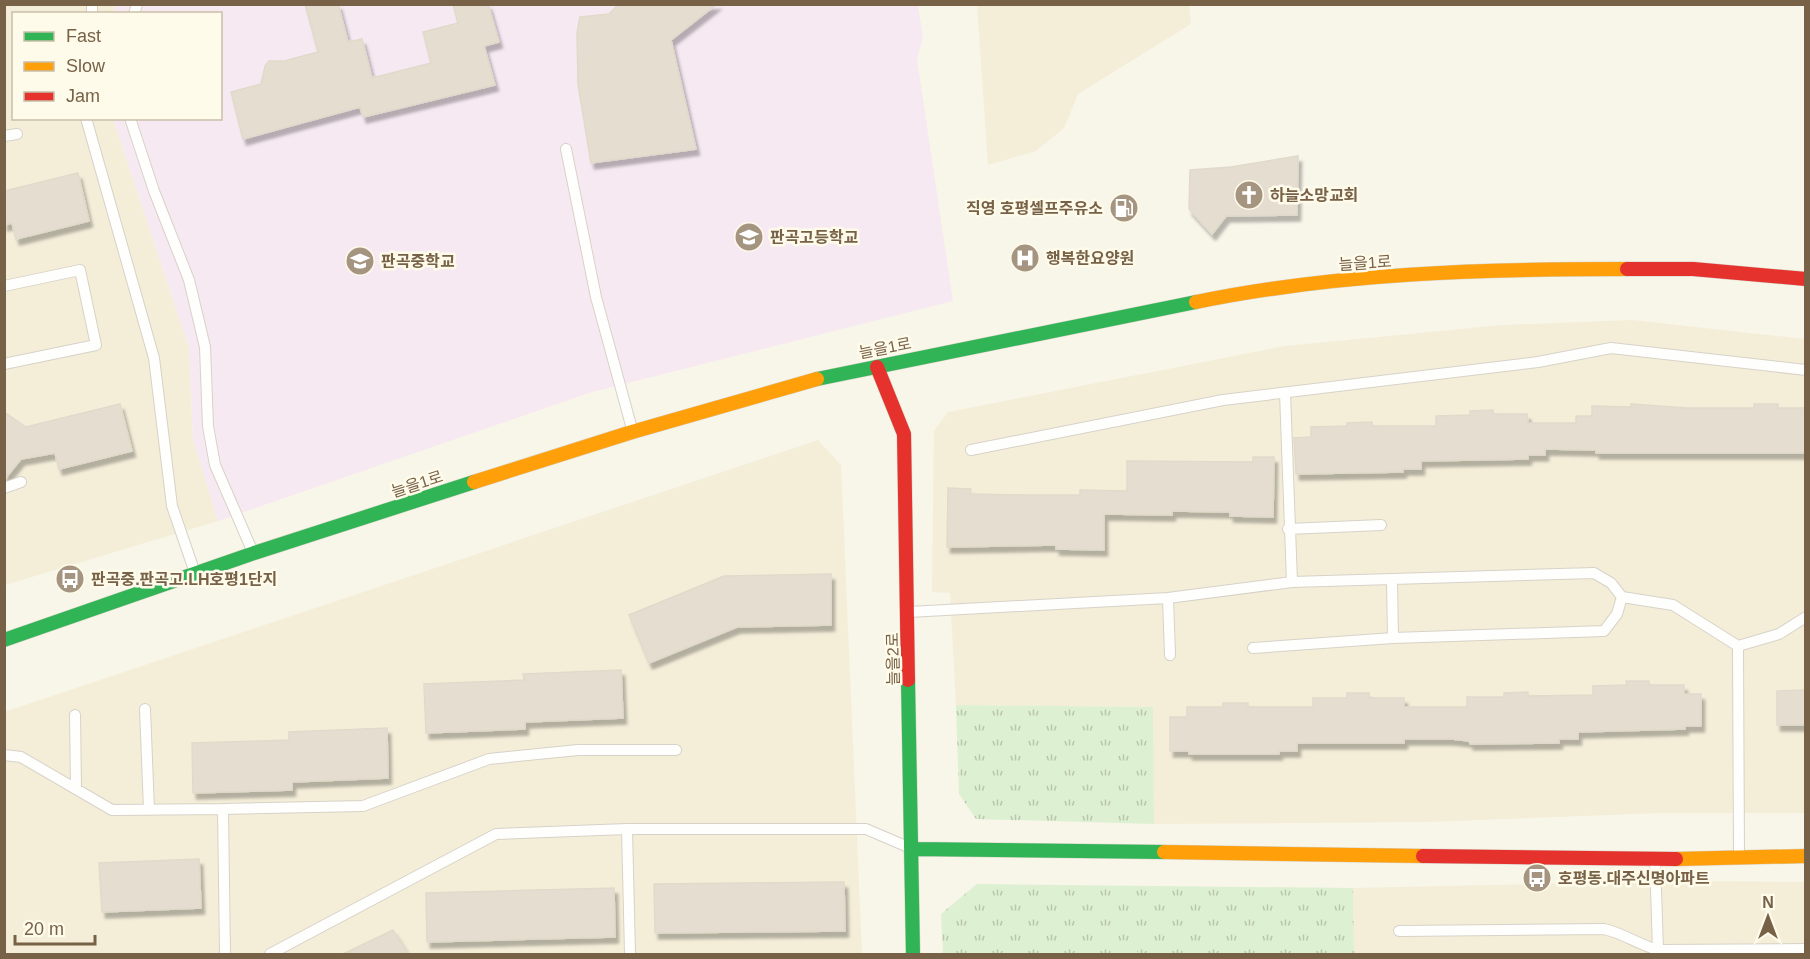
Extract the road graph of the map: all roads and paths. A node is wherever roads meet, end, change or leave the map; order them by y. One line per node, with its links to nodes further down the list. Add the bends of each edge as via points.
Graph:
1 (87, 120): 19 (lane, via 152,348 172,506)
2 (131, 120): 18 (lane, via 189,280 205,346 208,426 215,465)
3 (17, 134): 4 (lane)
4 (4, 136)
5 (566, 149): 12 (lane, via 596,297)
6 (1806, 279): 9 (street, 늘을1로, via 1693,269 1501,269 1269,287)
7 (4, 286): 8 (lane, via 80,270 96,345)
8 (4, 364)
9 (877, 367): 12 (street, 늘을1로, via 810,380); 24 (street, 늘을2로, via 904,434)
10 (1806, 370): 11 (lane, via 1611,348 1538,362)
11 (1285, 393): 13 (lane, via 1223,400); 17 (lane)
12 (632, 432): 18 (street, 늘을1로)
13 (971, 450)
14 (21, 482): 15 (lane)
15 (4, 488)
16 (1382, 525): 17 (lane)
17 (1288, 530): 21 (lane)
18 (254, 553): 19 (street, 늘을1로)
19 (195, 573): 27 (street, 늘을1로)
20 (1392, 580): 21 (lane); 22 (lane, via 1594,573 1611,583); 26 (lane)
21 (1292, 582): 23 (lane)
22 (1622, 597): 26 (lane, via 1617,614 1604,631); 28 (lane, via 1672,605)
23 (1168, 598): 24 (lane); 30 (lane)
24 (909, 612): 39 (street, 늘을2로)
25 (1806, 616): 28 (lane, via 1779,634)
26 (1393, 638): 29 (lane)
27 (4, 640)
28 (1738, 646): 40 (lane)
29 (1253, 648)
30 (1170, 655)
31 (144, 709): 36 (lane)
32 (75, 715): 35 (lane)
33 (676, 750): 37 (lane, via 578,750 489,759 363,806)
34 (4, 754): 35 (lane, via 21,757)
35 (76, 789): 36 (lane, via 112,810)
36 (149, 810): 37 (lane)
37 (223, 810): 46 (lane)
38 (627, 829): 39 (lane, via 866,829); 47 (lane, via 496,834); 48 (lane)
39 (912, 849): 42 (street); 49 (street, 늘을2로)
40 (1739, 856): 41 (street); 42 (street)
41 (1806, 856)
42 (1655, 859): 45 (lane)
43 (1399, 931): 45 (lane, via 1604,929)
44 (1806, 949): 45 (lane)
45 (1656, 952)
46 (225, 954)
47 (270, 954)
48 (630, 954)
49 (913, 954)

